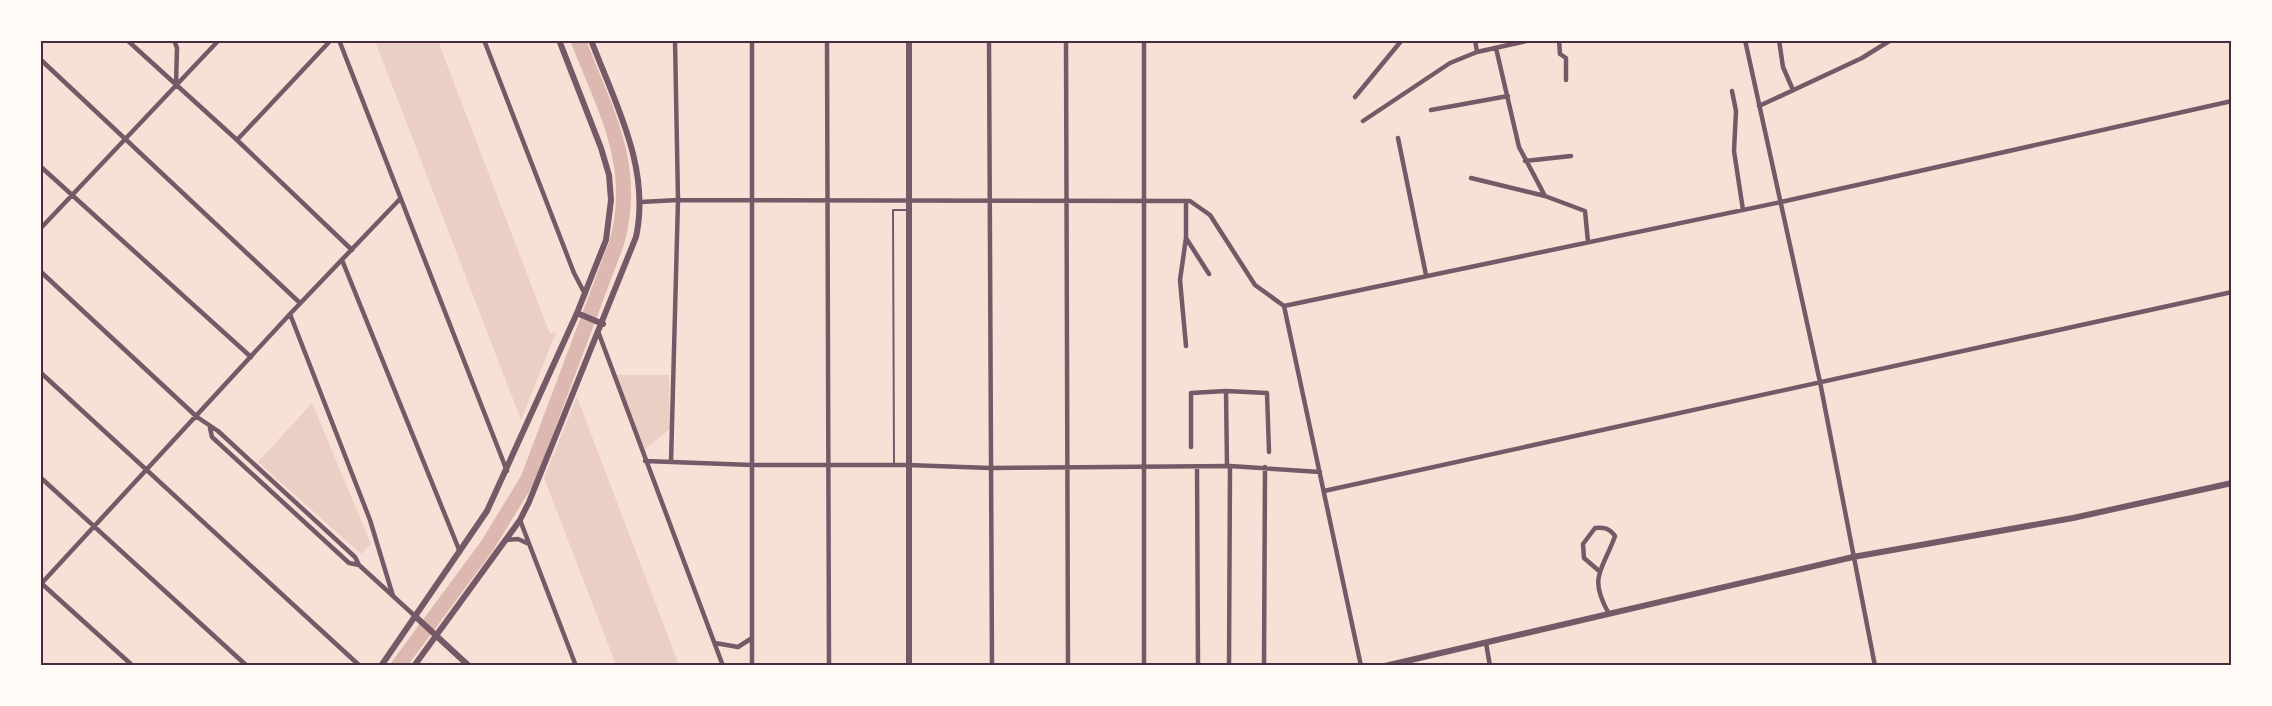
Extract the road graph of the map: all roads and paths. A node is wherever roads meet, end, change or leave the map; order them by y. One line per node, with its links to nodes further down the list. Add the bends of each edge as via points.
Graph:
1 (127, 40): 29 (street)
2 (174, 40): 29 (street)
3 (219, 40): 29 (street)
4 (331, 40): 40 (street)
5 (339, 40): 49 (street)
6 (483, 40): 71 (street)
7 (559, 40): 71 (street, via 601,148 611,187 606,240)
8 (591, 40): 57 (street, via 633,151)
9 (675, 40): 50 (street)
10 (752, 40): 51 (street)
11 (827, 40): 52 (street)
12 (909, 40): 54 (street)
13 (989, 40): 55 (street)
14 (1065, 40): 47 (street)
15 (1144, 40): 48 (street)
16 (1402, 40): 33 (street)
17 (1475, 40): 26 (street)
18 (1531, 40): 24 (street)
19 (1559, 40): 28 (street, via 1560,54 1566,58)
20 (1745, 40): 35 (street)
21 (1779, 40): 30 (street, via 1783,67)
22 (1874, 40): 25 (street)
23 (1892, 40): 25 (street)
24 (1496, 48): 26 (street); 32 (street)
25 (1876, 48): 30 (street)
26 (1477, 52): 37 (street, via 1450,63)
27 (40, 59): 38 (street)
28 (1566, 80)
29 (176, 84): 38 (street); 40 (street)
30 (1793, 90): 35 (street)
31 (1732, 91): 61 (street, via 1736,111 1734,151)
32 (1508, 96): 36 (street); 42 (street)
33 (1355, 97)
34 (2232, 101): 58 (street)
35 (1759, 106): 58 (street)
36 (1431, 110)
37 (1363, 121)
38 (125, 137): 45 (street); 72 (street)
39 (1398, 138): 69 (street)
40 (237, 140): 65 (street)
41 (1571, 156): 42 (street)
42 (1525, 161): 46 (street)
43 (40, 166): 45 (street)
44 (1471, 178): 46 (street)
45 (72, 195): 62 (street); 79 (street)
46 (1545, 196): 64 (street, via 1585,212)
47 (1067, 199): 48 (street); 55 (street); 96 (street)
48 (1144, 199): 56 (street); 97 (street)
49 (399, 200): 65 (street); 99 (street)
50 (678, 200): 51 (street); 57 (street); 87 (street)
51 (753, 200): 52 (street); 88 (street)
52 (828, 201): 53 (street); 89 (street)
53 (892, 201): 54 (street); 59 (lane)
54 (909, 201): 55 (street); 60 (street)
55 (989, 201): 95 (street)
56 (1186, 201): 63 (street); 73 (street, via 1210,215 1256,285)
57 (641, 202): 76 (street, via 636,237)
58 (1781, 202): 61 (street); 81 (street)
59 (893, 210): 60 (lane); 90 (lane)
60 (909, 210): 91 (street)
61 (1743, 210): 64 (street)
62 (40, 229)
63 (1186, 238): 68 (street); 78 (street, via 1180,280)
64 (1588, 242): 69 (street)
65 (352, 250): 66 (street)
66 (342, 260): 72 (street); 108 (street)
67 (40, 271): 83 (street)
68 (1209, 274)
69 (1426, 275): 73 (street)
70 (2232, 292): 81 (street)
71 (585, 294): 75 (street)
72 (300, 303): 74 (street)
73 (1284, 306): 100 (street)
74 (290, 314): 79 (street); 112 (street, via 370,520)
75 (580, 315): 76 (street); 99 (street)
76 (600, 323): 77 (street)
77 (599, 334): 86 (street); 104 (street)
78 (1186, 346)
79 (251, 357): 83 (street)
80 (40, 372): 98 (street)
81 (1820, 382): 103 (street); 109 (street)
82 (1226, 391): 84 (street, via 1191,393); 85 (street, via 1267,393); 93 (street)
83 (197, 417): 98 (street); 112 (street, via 218,431 355,556 359,565)
84 (1191, 447)
85 (1269, 452)
86 (645, 461): 87 (street); 117 (street)
87 (671, 462): 88 (street)
88 (752, 465): 89 (street); 116 (street)
89 (830, 465): 90 (street); 128 (street)
90 (894, 465): 91 (street)
91 (908, 465): 95 (street); 129 (street)
92 (1197, 466): 93 (street); 97 (street); 133 (street)
93 (1229, 466): 94 (street); 134 (street)
94 (1265, 466): 100 (street); 135 (street)
95 (990, 468): 96 (street); 130 (street)
96 (1067, 468): 97 (street); 131 (street)
97 (1145, 468): 132 (street)
98 (147, 469): 105 (street); 121 (street)
99 (507, 471): 108 (street)
100 (1320, 472): 103 (street)
101 (40, 477): 105 (street)
102 (2232, 483): 109 (street, via 2073,518)
103 (1324, 491): 136 (street)
104 (520, 520): 106 (street); 107 (street)
105 (94, 527): 111 (street); 120 (street)
106 (506, 540): 107 (street, via 518,539); 115 (street)
107 (529, 544): 125 (street)
108 (460, 552): 114 (street)
109 (1853, 557): 113 (street); 139 (street)
110 (1598, 570): 110 (street, via 1606,561 1615,536 1603,527 1595,528 1583,544 1584,558); 113 (street, via 1600,598)
111 (41, 584): 119 (street)
112 (393, 597): 114 (street)
113 (1608, 612): 118 (street)
114 (418, 620): 115 (street); 122 (street)
115 (434, 633): 123 (street); 124 (street)
116 (752, 638): 117 (street, via 738,647); 127 (street)
117 (715, 643): 126 (street)
118 (1486, 643): 137 (street); 138 (street)
119 (133, 666)
120 (247, 666)
121 (360, 666)
122 (381, 666)
123 (414, 666)
124 (469, 666)
125 (576, 666)
126 (723, 666)
127 (752, 666)
128 (829, 666)
129 (909, 666)
130 (992, 666)
131 (1068, 666)
132 (1144, 666)
133 (1197, 666)
134 (1229, 666)
135 (1264, 666)
136 (1361, 666)
137 (1384, 666)
138 (1490, 666)
139 (1875, 666)

